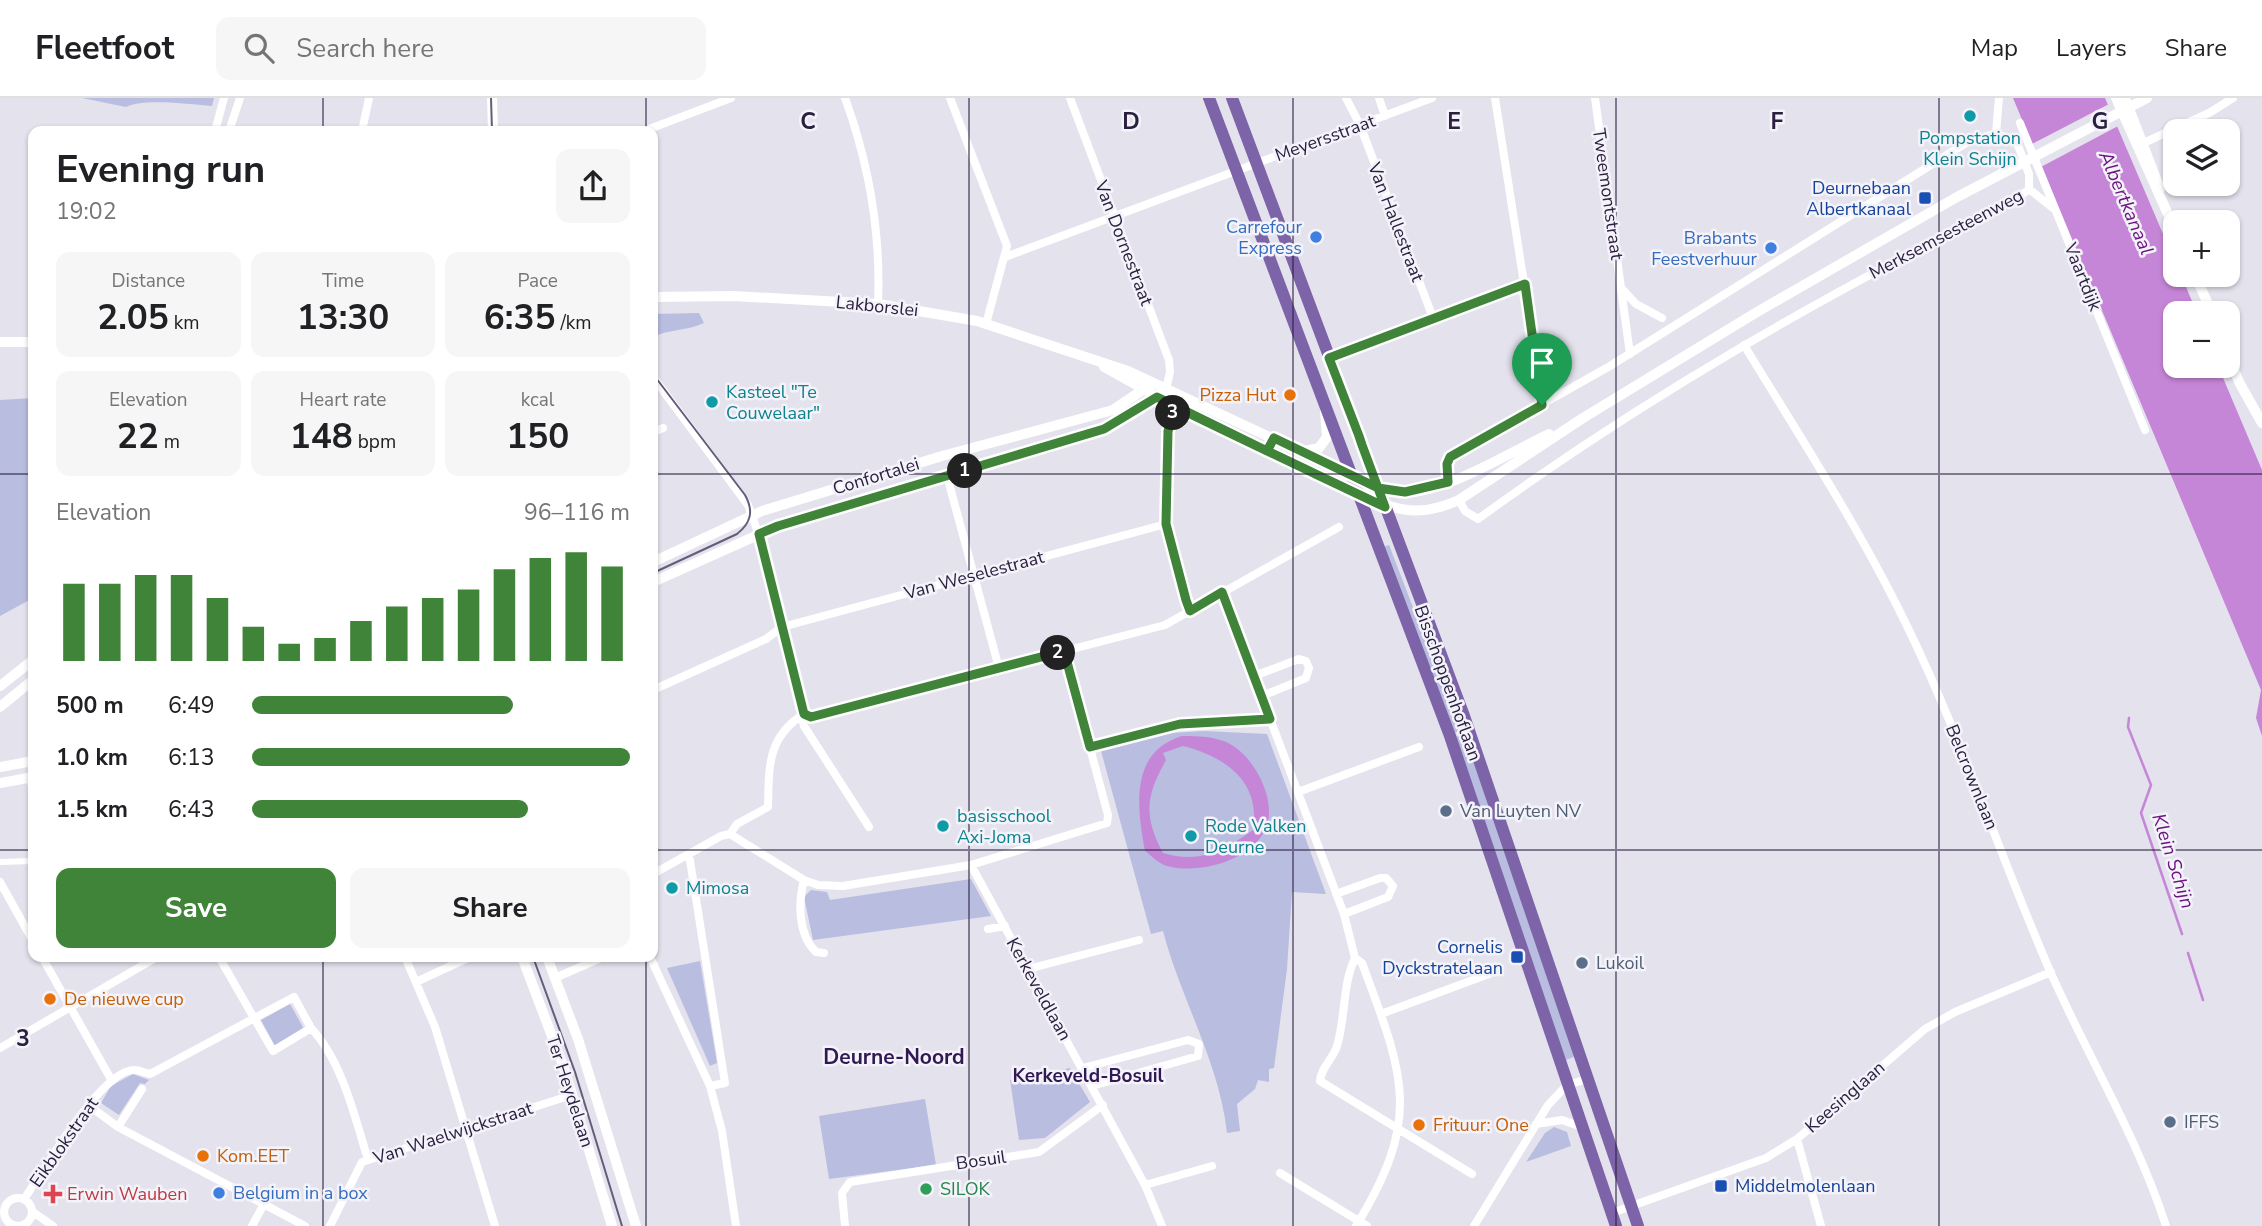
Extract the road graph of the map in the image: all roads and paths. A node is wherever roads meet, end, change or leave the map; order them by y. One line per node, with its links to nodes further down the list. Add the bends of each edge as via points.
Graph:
1 (225, 98): 21 (street)
2 (240, 98): 23 (street)
3 (369, 98): 27 (street)
4 (492, 98): 28 (street)
5 (731, 98): 29 (street)
6 (845, 98): 42 (street, via 873,204)
7 (950, 98): 38 (street, via 1007,246)
8 (1070, 98): 37 (street, Van Dornestraat)
9 (1209, 98): 33 (main road, Bisschoppenhoflaan)
10 (1232, 98): 32 (main road, Bisschoppenhoflaan)
11 (1346, 98): 25 (street, Van Hallestraat)
12 (1379, 98): 22 (street)
13 (1432, 98): 22 (street, Meyersstraat)
14 (1495, 98): 39 (street)
15 (1594, 98): 40 (street, Tweemontstraat)
16 (1999, 98): 30 (street)
17 (2116, 98): 31 (street)
18 (2124, 98): 31 (street)
19 (2147, 98): 62 (main road, Merksemsesteenweg, via 2002,173 1769,305)
20 (2233, 98): 31 (street)
21 (219, 114): 23 (street); 26 (street)
22 (1385, 116): 25 (street, Meyersstraat)
23 (231, 123)
24 (2020, 123): 35 (street, Vaartdijk)
25 (1360, 125): 32 (street, Meyersstraat); 43 (street, Van Hallestraat)
26 (216, 126)
27 (363, 126)
28 (494, 126)
29 (656, 126)
30 (1996, 133): 34 (street, Merksemsesteenweg, via 2017,144 2029,174); 49 (street, via 1966,143)
31 (2140, 145): 36 (street, via 2160,183)
32 (1256, 163): 33 (street); 50 (main road, Bisschoppenhoflaan)
33 (1236, 171): 37 (street); 58 (main road, Bisschoppenhoflaan)
34 (2029, 189): 35 (street); 48 (street, Merksemsesteenweg)
35 (2055, 210): 67 (street, Vaartdijk)
36 (2166, 210)
37 (1114, 217): 38 (street); 55 (street, Van Dornestraat, via 1169,359)
38 (1005, 257): 45 (street)
39 (1525, 284): 43 (street); 59 (street)
40 (1622, 289): 44 (street, via 1636,304); 49 (street, Tweemontstraat)
41 (658, 297): 42 (street, Lakborslei)
42 (878, 300): 45 (street, Lakborslei)
43 (1433, 318): 50 (street)
44 (1662, 318)
45 (987, 321): 51 (street, Lakborslei)
46 (0, 342): 47 (street)
47 (28, 342)
48 (1744, 345): 76 (street, Merksemsesteenweg, via 1613,424 1478,519 1465,511); 133 (street, Belcrownlaan, via 1856,527 1906,623)
49 (1630, 354): 59 (street)
50 (1329, 358): 74 (main road, Bisschoppenhoflaan)
51 (1094, 360): 53 (street, Lakborslei); 56 (street, Lakborslei)
52 (2239, 378): 64 (street)
53 (1153, 383): 55 (street, Lakborslei); 56 (street)
54 (658, 384): 78 (street)
55 (1166, 389): 68 (street, Lakborslei)
56 (1143, 390): 57 (street, Lakborslei); 61 (street, Confortalei)
57 (1157, 397): 60 (street, Lakborslei); 63 (street, Confortalei)
58 (1325, 404): 70 (street, via 1327,438 1319,448); 71 (main road, Bisschoppenhoflaan)
59 (1542, 405): 73 (street, via 1450,457)
60 (1176, 407): 69 (street, Lakborslei); 79 (street, via 1168,431)
61 (1109, 412): 63 (street); 78 (street, Confortalei, via 942,456)
62 (1583, 418): 73 (main road, Merksemsesteenweg); 76 (main road, Merksemsesteenweg)
63 (1115, 422): 72 (street, Confortalei)
64 (2262, 423)
65 (663, 428): 66 (street)
66 (658, 430)
67 (2146, 430)
68 (1274, 438): 69 (street); 70 (street, Lakborslei)
69 (1267, 451): 75 (street, Lakborslei)
70 (1302, 451): 71 (street, Lakborslei)
71 (1351, 475): 74 (main road, Merksemsesteenweg); 75 (main road, Bisschoppenhoflaan)
72 (947, 476): 81 (street, Confortalei); 83 (street)
73 (1448, 482): 74 (main road, Merksemsesteenweg, via 1405,492)
74 (1378, 488): 77 (main road, Bisschoppenhoflaan)
75 (1357, 493): 77 (main road, Lakborslei); 145 (main road, Bisschoppenhoflaan, via 1450,736)
76 (1459, 500): 77 (main road, Merksemsesteenweg, via 1405,513)
77 (1385, 507): 143 (main road, Bisschoppenhoflaan, via 1463,713)
78 (752, 515): 81 (street); 82 (street, Confortalei)
79 (1166, 524): 83 (street, Van Weselestraat); 86 (street)
80 (1339, 527): 85 (street)
81 (759, 534): 84 (street, Confortalei); 87 (street)
82 (658, 560)
83 (974, 574): 87 (street, Van Weselestraat); 90 (street)
84 (658, 580)
85 (1222, 592): 86 (street); 91 (street)
86 (1190, 611): 88 (street, via 1165,625)
87 (782, 627): 94 (street, Van Weselestraat); 97 (street)
88 (1064, 651): 90 (street); 99 (street)
89 (28, 664): 93 (street)
90 (999, 668): 97 (street, via 811,717)
91 (1254, 676): 95 (street); 95 (street, via 1299,659 1309,668 1306,678)
92 (28, 684): 96 (street)
93 (0, 686)
94 (658, 688)
95 (1262, 696): 98 (street)
96 (0, 707)
97 (804, 714): 106 (street, via 804,726); 107 (street, via 786,726 778,739 769,764 768,807 737,824)
98 (1270, 719): 99 (street, via 1180,724); 105 (street)
99 (1090, 747): 111 (street, via 1107,823)
100 (1419, 747): 105 (street)
101 (28, 762): 102 (street)
102 (0, 767)
103 (28, 778): 104 (street)
104 (0, 783)
105 (1298, 792): 115 (street)
106 (869, 827)
107 (730, 834): 108 (street); 113 (street)
108 (689, 854): 112 (street); 146 (street, via 725,1083)
109 (28, 861): 110 (street)
110 (0, 862)
111 (971, 865): 113 (street, via 844,886); 117 (street, Kerkeveldlaan)
112 (658, 871)
113 (804, 880): 121 (street, via 800,904 805,938)
114 (0, 882): 119 (street)
115 (1336, 894): 116 (street); 116 (street, via 1380,878 1393,886 1388,897)
116 (1344, 914): 122 (street)
117 (1005, 926): 118 (street); 132 (street, Kerkeveldlaan)
118 (988, 929)
119 (28, 932)
120 (1139, 940): 132 (street)
121 (824, 953)
122 (1355, 958): 138 (street, via 1362,963); 155 (street, via 1346,977 1337,1047 1320,1081)
123 (45, 962): 137 (street)
124 (148, 962): 137 (street)
125 (222, 962): 139 (street)
126 (407, 962): 136 (street)
127 (459, 962): 136 (street)
128 (524, 962): 149 (street, Ter Heydelaan)
129 (551, 962): 135 (street, Ter Heydelaan)
130 (592, 962): 135 (street)
131 (652, 962): 146 (street)
132 (1028, 969): 142 (street, Kerkeveldlaan)
133 (2051, 972): 157 (street, Keesinglaan, via 1925,1029); 185 (street, Belcrownlaan, via 2134,1142)
134 (1489, 974): 138 (street)
135 (555, 978): 177 (street, Ter Heydelaan)
136 (416, 982): 156 (street)
137 (70, 1007): 141 (street); 144 (street)
138 (1381, 1014): 155 (street, via 1398,1073)
139 (253, 1017): 140 (street, Eikblokstraat, via 294,997); 140 (street, via 273,1051); 144 (street, Eikblokstraat, via 150,1074 131,1070)
140 (311, 1028): 158 (street, via 321,1038 342,1084)
141 (0, 1048)
142 (1083, 1068): 147 (street, Kerkeveldlaan); 147 (street, via 1188,1040 1199,1044 1198,1056)
143 (1588, 1079): 145 (street); 166 (main road, Bisschoppenhoflaan)
144 (112, 1081): 150 (street, Eikblokstraat)
145 (1567, 1085): 152 (street); 153 (main road, Bisschoppenhoflaan)
146 (710, 1086): 178 (street, via 722,1131)
147 (1092, 1086): 151 (street, Kerkeveldlaan)
148 (142, 1089): 154 (street, Eikblokstraat)
149 (572, 1096): 156 (street, Van Waelwijckstraat); 176 (street, Ter Heydelaan)
150 (88, 1105): 154 (street); 163 (street, Eikblokstraat)
151 (1103, 1105): 162 (street, Kerkeveldlaan); 179 (street, Bosuil, via 1039,1152 850,1182 842,1193)
152 (1536, 1125): 153 (street, via 1562,1120); 181 (street)
153 (1582, 1127): 167 (main road, Bisschoppenhoflaan)
154 (118, 1128): 165 (street)
155 (1398, 1128): 161 (street); 171 (street, via 1383,1178)
156 (466, 1129): 158 (street, Van Waelwijckstraat); 175 (street)
157 (1797, 1139): 166 (street, Keesinglaan, via 1766,1158); 184 (street)
158 (368, 1160): 174 (street, Van Waelwijckstraat, via 362,1162)
159 (1212, 1166): 162 (street)
160 (1280, 1173): 171 (street)
161 (1472, 1174)
162 (1145, 1185): 180 (street, Kerkeveldlaan)
163 (24, 1199): 164 (street); 168 (street)
164 (3, 1201): 169 (street)
165 (264, 1204): 172 (street); 173 (street)
166 (1631, 1206): 167 (street); 183 (main road, Bisschoppenhoflaan)
167 (1612, 1213): 182 (main road, Bisschoppenhoflaan)
168 (27, 1220): 169 (street); 170 (street)
169 (9, 1224)
170 (49, 1224)
171 (1360, 1224)
172 (252, 1226)
173 (305, 1226)
174 (330, 1226)
175 (495, 1226)
176 (612, 1226)
177 (636, 1226)
178 (736, 1226)
179 (845, 1226)
180 (1162, 1226)
181 (1474, 1226)
182 (1616, 1226)
183 (1638, 1226)
184 (1821, 1226)
185 (2166, 1226)

